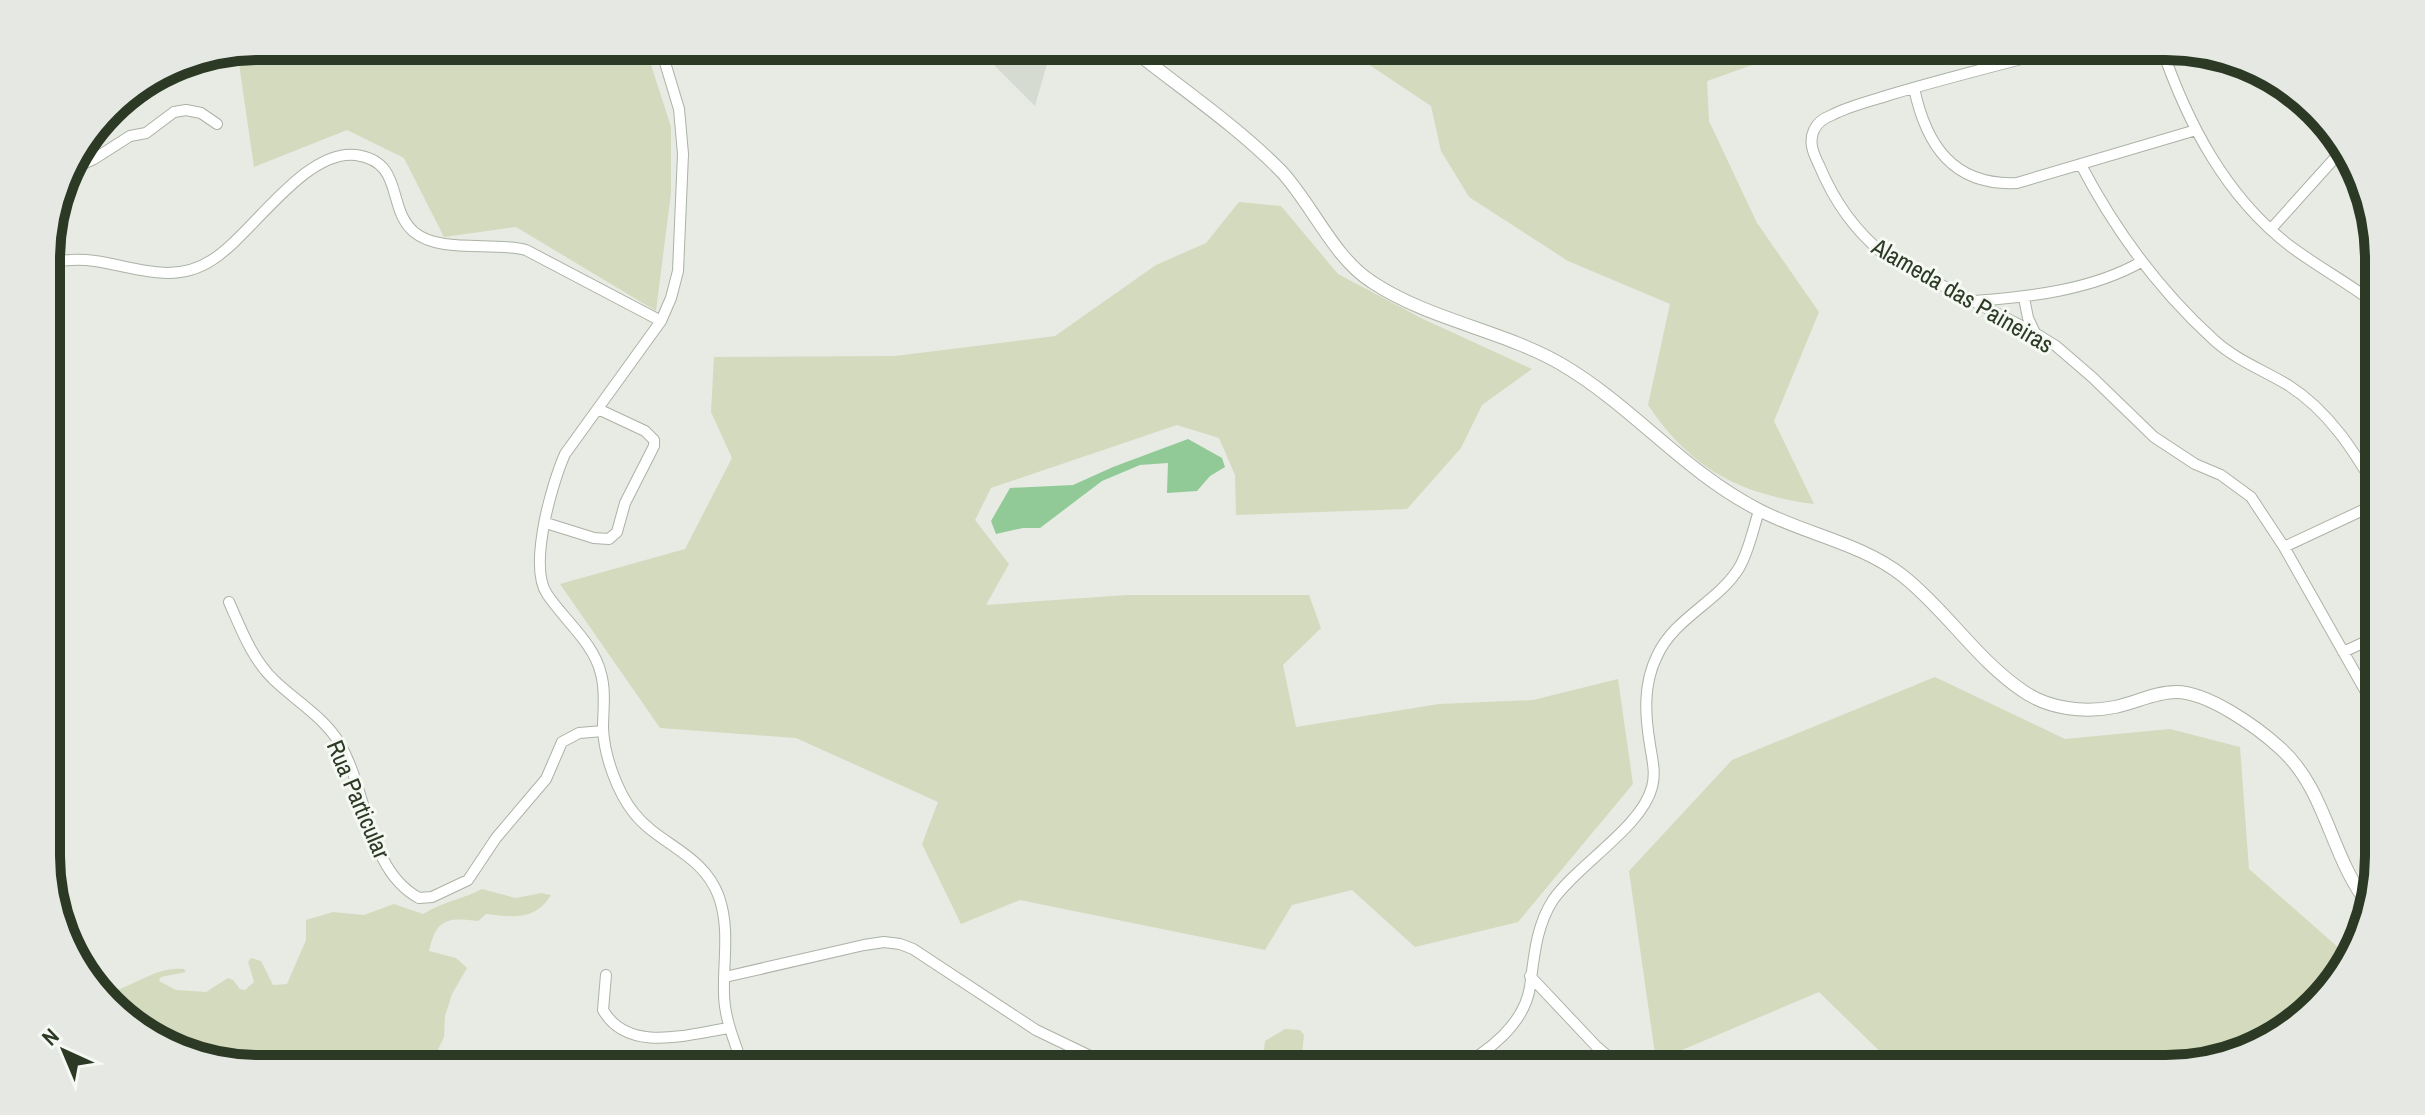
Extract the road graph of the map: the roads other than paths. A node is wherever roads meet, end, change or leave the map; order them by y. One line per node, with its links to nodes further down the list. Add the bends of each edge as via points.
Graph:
1 (664, 60): 19 (street, via 679,109 683,154 678,271)
2 (1146, 60): 24 (street, via 1281,172 1338,250 1370,282 1558,363 1623,407 1682,460)
3 (2019, 60): 5 (street, Alameda das Paineiras)
4 (2166, 60): 7 (street)
5 (1914, 88): 10 (street, via 1937,148 1969,176 2017,183); 17 (street, Alameda das Paineiras, via 1821,120 1811,141 1814,154 1839,206 1866,240 1887,257)
6 (217, 124): 9 (street, via 201,113 174,112 146,133 130,136)
7 (2196, 130): 10 (street); 11 (street, via 2218,169)
8 (2336, 157): 11 (street)
9 (85, 163)
10 (2081, 165): 13 (street)
11 (2271, 229): 14 (street)
12 (60, 262): 19 (street, via 91,261 170,275 193,270 237,241 310,169 353,155 370,158 388,174 401,214 416,234 440,243 526,250)
13 (2141, 262): 15 (street, via 2111,276); 22 (street, via 2215,341 2319,409)
14 (2365, 297)
15 (2024, 298): 16 (street); 20 (street)
16 (2004, 299): 17 (street); 18 (street)
17 (1974, 301): 18 (street, Alameda das Paineiras)
18 (2002, 316): 20 (street, Alameda das Paineiras)
19 (661, 321): 21 (street)
20 (2035, 333): 26 (street, Alameda das Paineiras, via 2092,377 2154,437 2236,484 2251,497)
21 (598, 409): 25 (street, via 565,454); 25 (street, via 654,440 617,532 609,539 594,538)
22 (2365, 470)
23 (2365, 509): 26 (street)
24 (1759, 511): 32 (street, via 1900,574 2028,695 2093,710 2181,692 2204,699 2255,729 2301,769); 34 (street, via 1739,569 1657,654 1646,707 1654,772 1651,790 1635,815 1553,901 1537,939)
25 (546, 523): 31 (street, via 541,584 593,654 601,674)
26 (2284, 547): 29 (street, Alameda das Paineiras)
27 (229, 602): 31 (street, Rua Particular, via 259,662 340,745 385,864 400,885 419,898 468,880 546,779 562,742 579,733)
28 (2365, 642): 29 (street)
29 (2343, 652): 30 (street, Alameda das Paineiras)
30 (2365, 690)
31 (603, 731): 35 (street, via 633,812 694,861 718,895 726,936)
32 (2361, 894)
33 (606, 975): 36 (street, via 603,1010 617,1029 658,1037)
34 (1530, 976): 39 (street, via 1516,1019); 40 (street)
35 (725, 977): 36 (street); 38 (street, via 864,945 900,944 1036,1030)
36 (729, 1028): 37 (street)
37 (739, 1055)
38 (1088, 1055)
39 (1480, 1055)
40 (1607, 1055)

